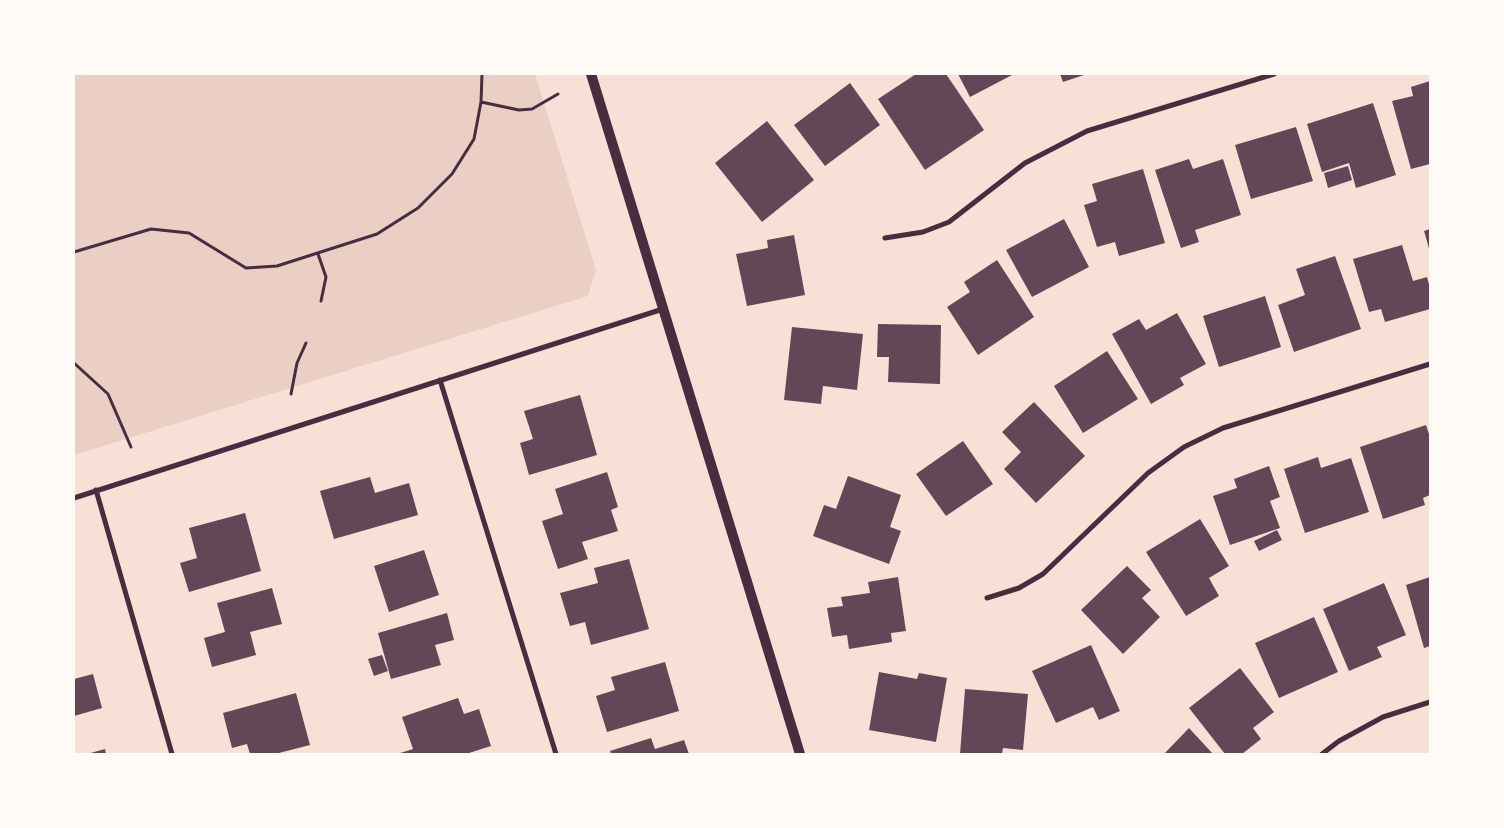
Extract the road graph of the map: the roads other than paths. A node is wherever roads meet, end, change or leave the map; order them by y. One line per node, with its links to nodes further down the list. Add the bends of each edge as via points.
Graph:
1 (591, 74): 4 (main road)
2 (1274, 74): 3 (street, via 1087,131 1025,163 949,222 923,232)
3 (885, 238)
4 (663, 308): 6 (street); 13 (main road)
5 (1430, 364): 9 (street, via 1223,428 1184,447 1148,473 1043,574 1018,588)
6 (440, 380): 7 (street); 12 (street)
7 (96, 490): 8 (street); 11 (street)
8 (74, 498)
9 (987, 598)
10 (1430, 702): 14 (street, via 1382,717)
11 (172, 754)
12 (556, 754)
13 (800, 754)
14 (1322, 754)

